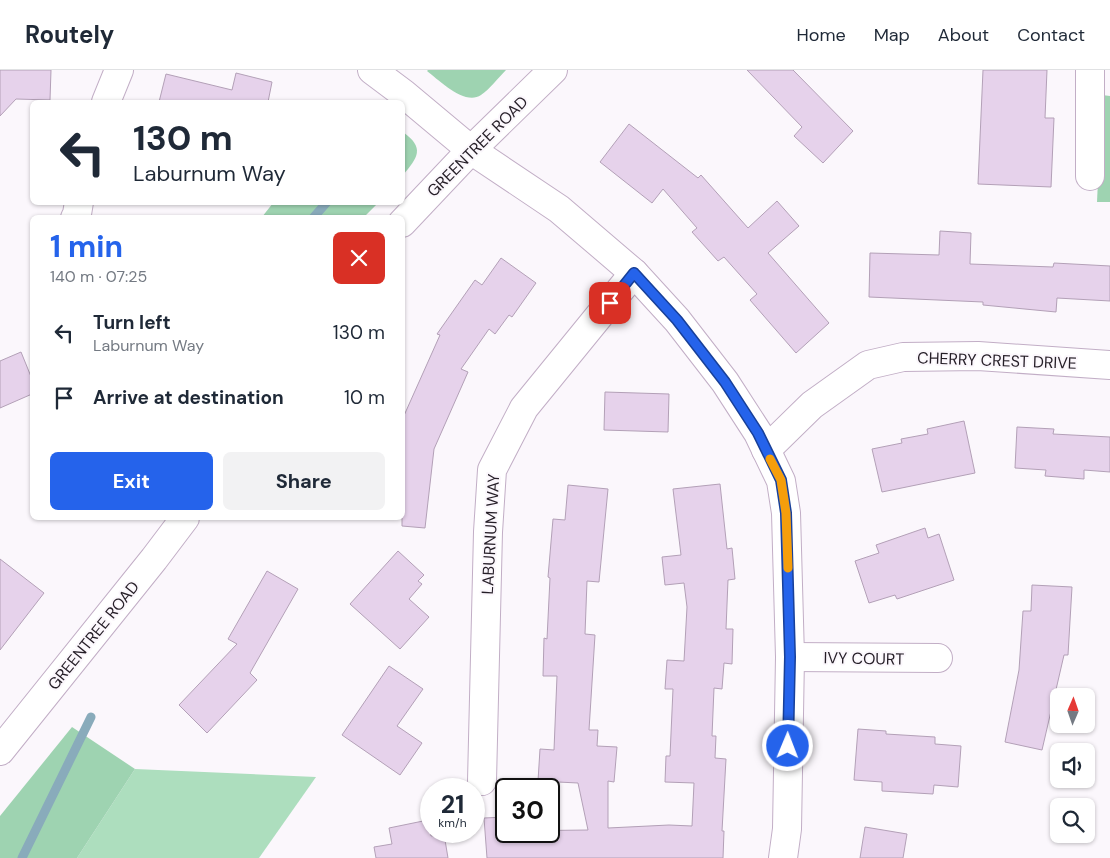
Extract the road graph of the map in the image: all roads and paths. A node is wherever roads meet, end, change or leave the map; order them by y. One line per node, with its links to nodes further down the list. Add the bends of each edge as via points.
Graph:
1 (119, 70): 5 (street)
2 (372, 70): 6 (street)
3 (553, 70): 6 (street, GREENTREE ROAD)
4 (1090, 70): 7 (street)
5 (107, 100)
6 (471, 150): 8 (street, GREENTREE ROAD); 9 (street, via 558,209)
7 (1090, 176)
8 (405, 220)
9 (634, 273): 11 (street, via 677,320 725,382); 16 (street, LABURNUM WAY, via 524,408 492,470)
10 (1110, 364): 11 (street, CHERRY CREST DRIVE, via 978,356 903,357 868,365 812,405)
11 (766, 450): 13 (street, via 781,480 786,513)
12 (183, 520): 15 (street, GREENTREE ROAD)
13 (790, 657): 14 (street, IVY COURT); 17 (street, via 787,829)
14 (938, 658)
15 (0, 751)
16 (482, 778)
17 (783, 858)

